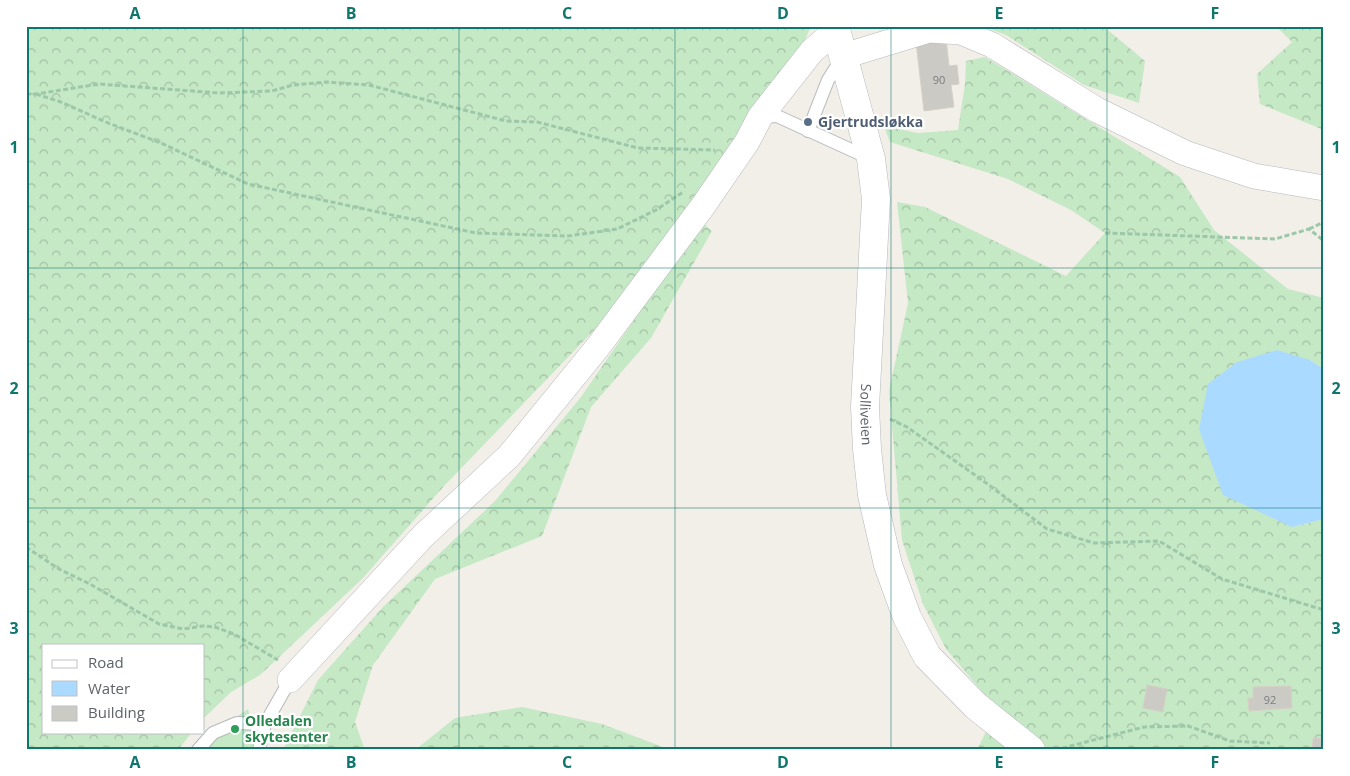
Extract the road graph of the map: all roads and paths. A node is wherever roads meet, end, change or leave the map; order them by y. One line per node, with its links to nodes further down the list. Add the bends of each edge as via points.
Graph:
1 (836, 28): 2 (street, Solliveien); 5 (street, via 812,51)
2 (844, 56): 6 (lane, via 828,80); 8 (street, Solliveien); 10 (street, via 929,30 961,32 992,45 1097,110 1185,152 1254,176)
3 (26, 94): 4 (path)
4 (36, 94): 7 (path, via 99,84 220,93 272,91 293,85 327,82 369,85 506,121 537,122 638,148); 9 (path, via 161,143 248,184 476,233 568,236 617,229 656,210)
5 (760, 117): 6 (lane, via 777,116); 18 (street, via 747,142 703,206 598,348 509,456 424,536)
6 (808, 131): 8 (lane)
7 (723, 150)
8 (871, 159): 23 (street, Solliveien, via 876,199 865,407 872,495 888,565 907,616 928,656 976,706)
9 (690, 188)
10 (1324, 188)
11 (1324, 222): 12 (path)
12 (1309, 229): 13 (path, via 1275,239); 14 (path)
13 (1105, 233)
14 (1324, 241)
15 (907, 427): 17 (path, via 1047,529 1094,543 1159,541 1222,579)
16 (26, 547): 18 (path, via 159,624 183,629 215,627 234,634)
17 (1324, 610)
18 (294, 675): 19 (lane)
19 (265, 724): 21 (lane, via 237,723 213,733); 22 (lane)
20 (1270, 743): 24 (path, via 1230,741 1188,726 1144,727)
21 (198, 750)
22 (259, 750)
23 (1031, 750)
24 (1055, 750)

